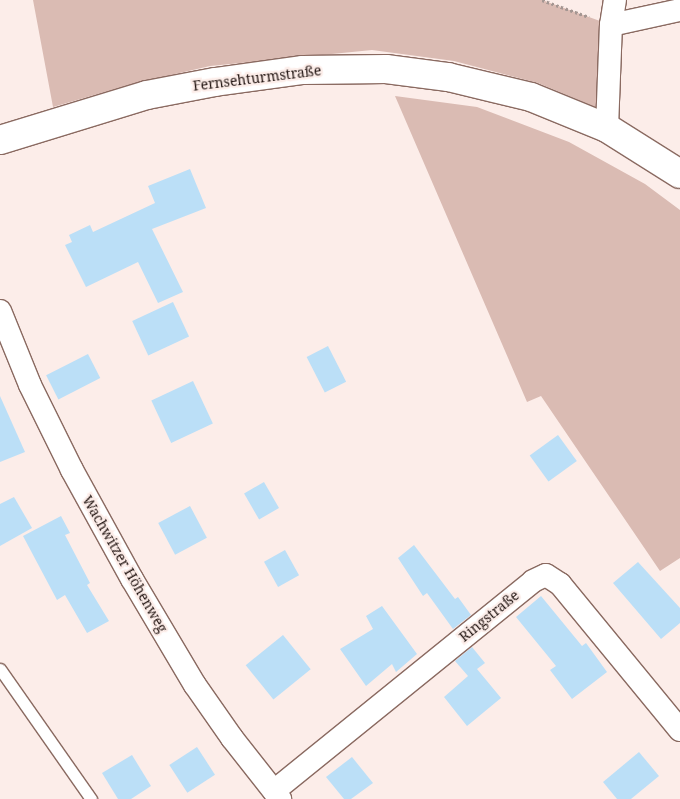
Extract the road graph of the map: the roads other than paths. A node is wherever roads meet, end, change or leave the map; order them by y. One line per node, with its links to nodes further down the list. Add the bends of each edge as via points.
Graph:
1 (615, 0): 3 (street)
2 (680, 10): 3 (street)
3 (611, 24): 4 (street)
4 (607, 128): 5 (street, Fernsehturmstraße, via 531,97 448,77 386,69 303,70 147,95); 6 (street, Fernsehturmstraße)
5 (0, 140)
6 (680, 174)
7 (0, 311): 10 (street, Wachwitzer Höhenweg, via 30,385 132,579 195,685)
8 (0, 669): 11 (lane)
9 (680, 730): 10 (street, Ringstraße, via 560,584 546,575 533,581)
10 (277, 795)
11 (91, 799)

